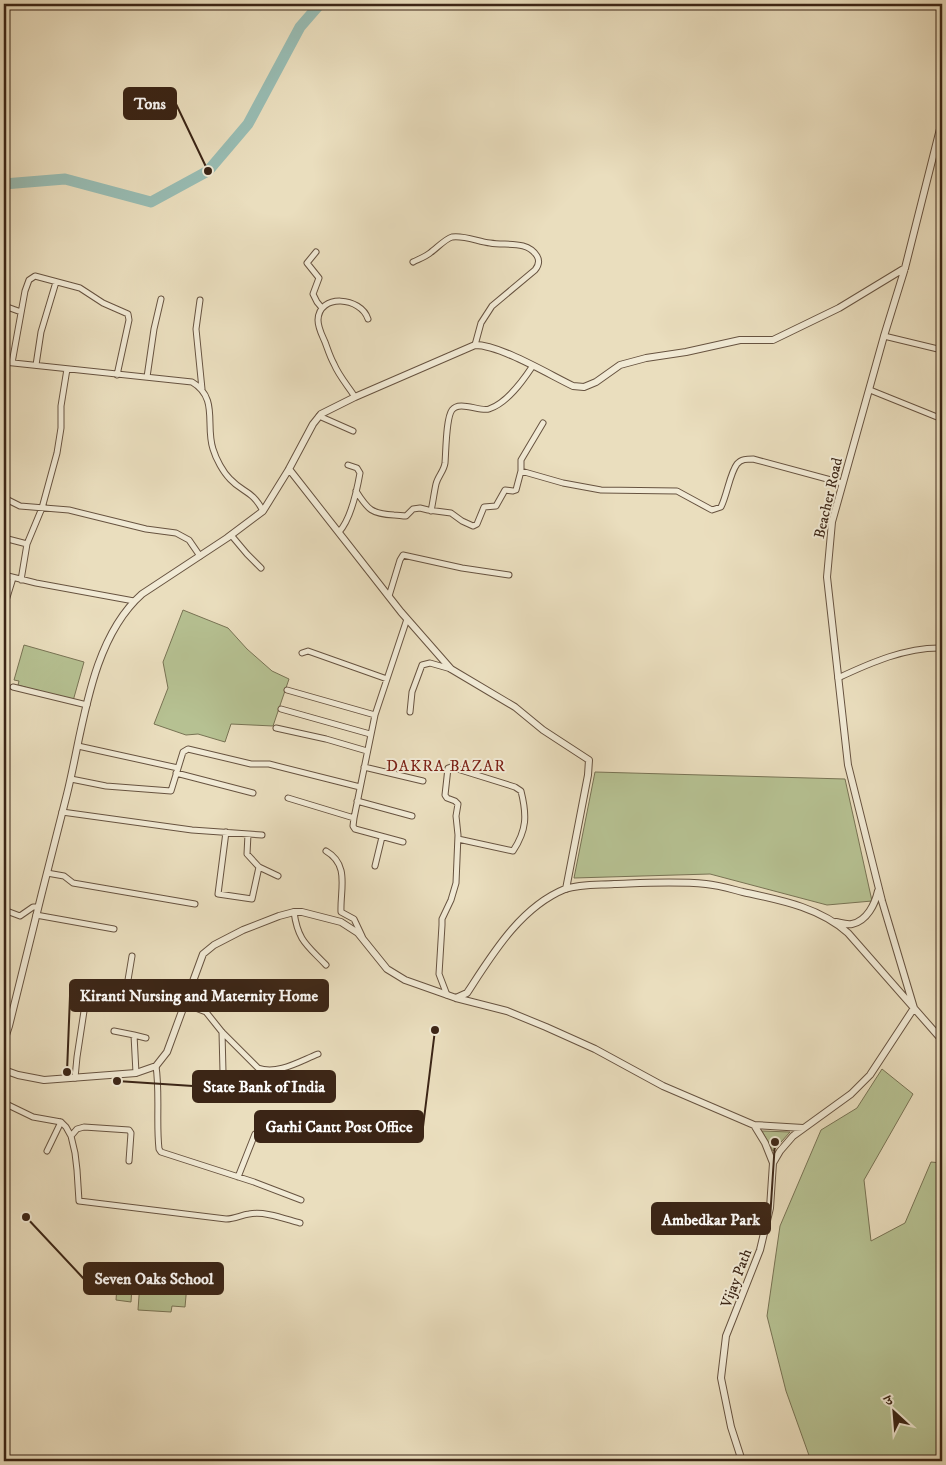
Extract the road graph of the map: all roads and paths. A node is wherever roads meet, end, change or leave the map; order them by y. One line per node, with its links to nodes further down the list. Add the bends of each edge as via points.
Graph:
1 (942, 121): 4 (street, Beacher Road)
2 (316, 252): 9 (street, via 307,263 319,278 313,294)
3 (413, 262): 13 (street, via 451,237 521,245 534,252 539,265 492,306 481,323)
4 (905, 268): 12 (street, Beacher Road); 18 (street, via 839,308 773,340 740,340 620,365 584,387 572,386)
5 (56, 282): 10 (street, via 32,278 26,285); 17 (street, via 41,332); 20 (street, via 80,288 128,314)
6 (161, 299): 21 (street)
7 (200, 300): 22 (street, via 196,329)
8 (4, 307): 10 (street)
9 (322, 308): 11 (street, via 344,300 359,306); 24 (street, via 318,320 320,328 334,364)
10 (21, 312): 16 (street)
11 (368, 319)
12 (884, 336): 14 (street); 23 (street, Beacher Road)
13 (476, 345): 18 (street, via 498,350); 24 (street)
14 (942, 350)
15 (4, 362): 16 (street)
16 (12, 363): 17 (street)
17 (36, 365): 19 (street)
18 (532, 366): 37 (street, via 506,398 495,406 485,410 471,406 456,407 451,411 444,469 437,481)
19 (67, 369): 20 (street); 35 (street, via 57,453)
20 (117, 375): 21 (street)
21 (147, 377): 22 (street, via 188,380)
22 (202, 389): 36 (street, via 210,410 213,449 222,467 230,480 253,496)
23 (870, 390): 26 (street); 32 (street, Beacher Road)
24 (354, 397): 25 (street)
25 (319, 416): 28 (street); 30 (street)
26 (942, 419)
27 (543, 423): 31 (street, via 520,460)
28 (353, 430)
29 (348, 465): 33 (street, via 360,470)
30 (289, 469): 36 (street); 38 (street)
31 (521, 471): 32 (street, via 601,490 677,491 712,510 721,507 736,465 742,460 753,459); 37 (street, via 516,490 506,490 496,506 484,507 475,526 451,513)
32 (842, 483): 55 (street, Beacher Road, via 832,522 827,577)
33 (356, 491): 37 (street, via 366,506 380,514 406,516 416,508); 38 (street, via 347,522)
34 (4, 498): 35 (street, via 20,506)
35 (42, 508): 41 (street); 42 (street, via 84,513 176,533 189,540)
36 (263, 511): 39 (street)
37 (431, 511)
38 (339, 532): 48 (street)
39 (231, 535): 42 (street); 43 (street)
40 (4, 538): 41 (street)
41 (27, 544): 47 (street)
42 (200, 556): 49 (street)
43 (261, 568)
44 (4, 575): 46 (street)
45 (509, 575): 48 (street, via 403,555)
46 (14, 578): 47 (street); 50 (street)
47 (21, 580): 49 (street)
48 (389, 596): 51 (street)
49 (134, 601): 59 (street, via 108,641)
50 (4, 606)
51 (408, 619): 54 (street); 56 (street)
52 (942, 648): 55 (street, via 910,652)
53 (302, 653): 56 (street, via 308,651)
54 (451, 669): 61 (street, via 422,664 412,692); 90 (street, via 515,707 589,760)
55 (838, 678): 89 (street, Beacher Road, via 848,765)
56 (387, 679): 62 (street)
57 (13, 687): 59 (street)
58 (287, 690): 62 (street)
59 (87, 706): 65 (street)
60 (281, 709): 64 (street)
61 (410, 712)
62 (375, 715): 64 (street)
63 (276, 728): 66 (street)
64 (370, 734): 66 (street)
65 (78, 746): 68 (street); 69 (street)
66 (367, 751): 67 (street)
67 (364, 766): 70 (street); 71 (street)
68 (177, 771): 69 (street, via 173,787 168,792); 71 (street, via 182,752 191,749); 72 (street)
69 (71, 779): 75 (street)
70 (424, 781)
71 (360, 787): 74 (street)
72 (254, 793)
73 (288, 798): 77 (street)
74 (358, 801): 76 (street); 77 (street)
75 (62, 812): 78 (street); 87 (street)
76 (412, 816)
77 (354, 818): 81 (street, via 355,829)
78 (226, 832): 79 (street); 86 (street, via 218,894 252,899)
79 (248, 834): 80 (street); 86 (street, via 247,854)
80 (262, 835)
81 (382, 836): 83 (street); 85 (street)
82 (458, 839): 82 (street, via 458,804 445,795 449,767 521,790 525,822 522,838 513,851); 101 (street, via 456,883 442,919 439,974)
83 (403, 842)
84 (326, 851): 98 (street, via 337,860 342,871 341,912 354,920)
85 (375, 866)
86 (259, 867): 88 (street)
87 (47, 873): 91 (street, via 64,876 74,883); 92 (street)
88 (278, 876)
89 (878, 888): 96 (street, via 875,903 859,921 851,924); 104 (street, Beacher Road)
90 (566, 889): 96 (street, via 642,883 706,884 769,897 817,912); 102 (street, via 523,918 492,954 467,994)
91 (195, 904)
92 (38, 906): 93 (street, via 20,916); 95 (street)
93 (4, 910)
94 (294, 912): 98 (street, via 341,922); 100 (street, via 300,938); 103 (street, via 243,930 207,949 202,954)
95 (36, 915): 97 (street); 105 (street)
96 (836, 922): 104 (street)
97 (114, 929)
98 (363, 938): 101 (street, via 387,969 405,980)
99 (132, 956): 117 (street, via 126,992 93,993 86,998)
100 (326, 965)
101 (447, 995): 102 (street)
102 (456, 998): 120 (street, via 507,1011 546,1027 663,1086)
103 (185, 1004): 107 (street, via 206,1012); 113 (street, via 167,1052)
104 (914, 1008): 110 (street); 121 (street, via 870,1075 851,1094)
105 (6, 1025): 111 (street)
106 (114, 1031): 108 (street)
107 (222, 1032): 112 (street, via 247,1059 264,1070 291,1065); 115 (street)
108 (134, 1035): 109 (street); 116 (street)
109 (146, 1038)
110 (942, 1040)
111 (4, 1041)
112 (318, 1054)
113 (156, 1066): 116 (street); 127 (street, via 160,1150)
114 (4, 1070): 117 (street, via 44,1080)
115 (223, 1072)
116 (136, 1073): 117 (street)
117 (75, 1078)
118 (4, 1102): 119 (street, via 33,1117)
119 (61, 1122): 123 (street); 124 (street)
120 (754, 1125): 121 (street); 126 (street)
121 (803, 1128): 126 (street)
122 (255, 1134): 127 (street)
123 (71, 1136): 125 (street, via 84,1127 129,1130); 129 (street, via 79,1201 226,1219 251,1214 268,1215)
124 (47, 1151)
125 (129, 1161)
126 (773, 1163): 130 (street, Vijay Path, via 770,1208 760,1250 726,1336 721,1378)
127 (238, 1177): 128 (street)
128 (301, 1200)
129 (300, 1223)
130 (742, 1461)

